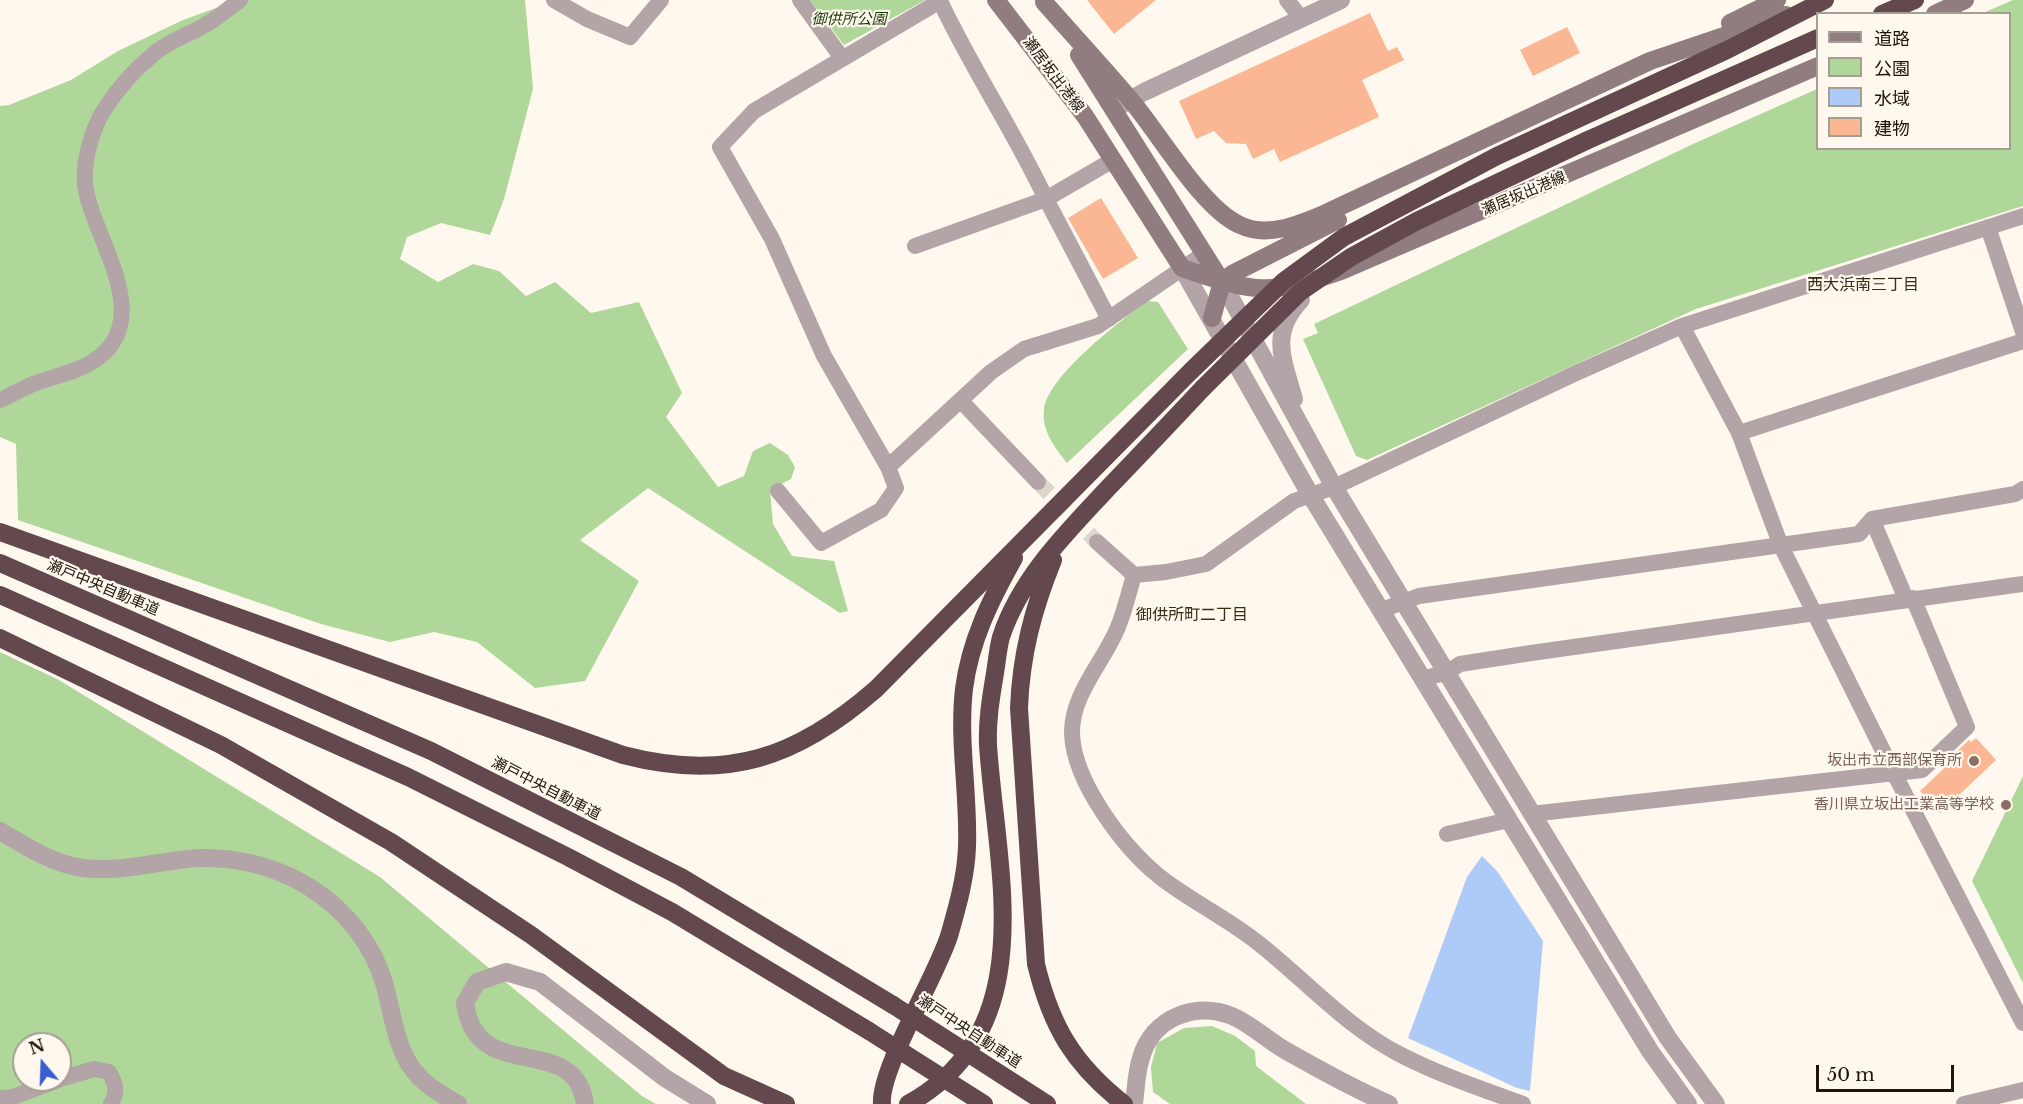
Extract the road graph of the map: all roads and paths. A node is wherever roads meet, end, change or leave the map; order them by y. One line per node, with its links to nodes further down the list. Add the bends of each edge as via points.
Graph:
1 (240, 0): 39 (street, via 207,24 157,51 131,75 103,111 87,156 85,183 119,288 123,314 118,335 106,351 82,368)
2 (554, 0): 3 (street, via 630,37)
3 (662, 0)
4 (800, 0): 19 (street)
5 (996, 0): 25 (main road, 瀬居坂出港線)
6 (1287, 0): 17 (street)
7 (1341, 0): 17 (street)
8 (1777, 0): 20 (main road)
9 (1825, 0): 51 (highway, bridge, via 1727,50 1497,156 1344,237 1284,281)
10 (1837, 0): 20 (main road, 瀬居坂出港線)
11 (1915, 0): 15 (highway)
12 (1965, 0): 16 (main road)
13 (941, 1): 19 (street); 26 (street, via 967,55 1024,151)
14 (1043, 1): 22 (main road, 瀬居坂出港線); 23 (main road, 瀬居坂出港線)
15 (1887, 12)
16 (1939, 12)
17 (1301, 18): 22 (street)
18 (1816, 39): 52 (highway, bridge, via 1588,140 1417,221 1351,257 1300,292)
19 (842, 58): 43 (street, via 754,111 720,147 772,238 824,356)
20 (1650, 61): 24 (main road, 瀬居坂出港線)
21 (1816, 67): 32 (main road, 瀬居坂出港線)
22 (1130, 99): 23 (street); 24 (main road, 瀬居坂出港線, via 1216,207 1238,225 1250,229 1274,230 1305,222)
23 (1114, 109): 30 (main road, 瀬居坂出港線)
24 (1454, 153): 33 (main road, 瀬居坂出港線)
25 (1113, 160): 26 (street); 31 (main road, 瀬居坂出港線)
26 (1046, 199): 29 (street); 35 (street)
27 (2023, 216): 28 (street)
28 (1988, 227): 36 (street); 37 (street)
29 (915, 246)
30 (1205, 253): 31 (street); 33 (main road, 瀬居坂出港線)
31 (1182, 268): 33 (main road, 瀬居坂出港線); 34 (street); 35 (street)
32 (1341, 271): 33 (main road, 瀬居坂出港線, via 1271,290); 41 (street, via 1300,300 1282,327 1282,357)
33 (1222, 282): 34 (main road); 41 (street)
34 (1212, 318): 48 (street)
35 (1108, 319): 40 (street, via 1098,326 1024,349 991,372)
36 (1682, 326): 42 (street); 45 (street)
37 (2023, 332)
38 (2023, 341): 42 (street)
39 (0, 400)
40 (962, 401): 43 (street); 44 (street)
41 (1304, 433): 45 (street)
42 (1740, 433): 54 (street)
43 (888, 467): 47 (street, via 896,488 881,510 821,543)
44 (1038, 482)
45 (1334, 487): 48 (street); 60 (street)
46 (2023, 489): 49 (street, via 2015,494)
47 (777, 491)
48 (1311, 496): 56 (street, via 1294,501 1206,564); 61 (street)
49 (1872, 519): 54 (street, via 1859,534); 59 (street)
50 (0, 532): 51 (highway, via 585,743 680,766 740,762 771,755 802,744 826,729 876,689)
51 (1027, 536): 81 (highway, bridge, via 993,597 972,650 962,726 967,849 962,885 935,973 889,1068)
52 (1063, 536): 82 (highway, via 1027,583 1001,638 989,711 988,743 1004,929 992,1006 981,1032 957,1064 929,1093); 85 (highway, via 1038,598 1020,671 1032,927 1045,1000 1074,1057)
53 (1096, 542): 56 (street)
54 (1781, 546): 60 (street, via 1419,596); 62 (street)
55 (0, 563): 84 (highway, 瀬戸中央自動車道, bridge, via 431,751 681,878 893,1005)
56 (1134, 575): 88 (street, via 1118,628 1078,701 1072,733 1078,765 1097,802 1119,832 1140,859 1164,880 1249,935 1355,1026 1400,1054)
57 (2023, 584): 59 (street)
58 (0, 595): 83 (highway, bridge, via 408,777 568,857 672,912)
59 (1910, 598): 62 (street); 66 (street, via 1967,727 1922,770)
60 (1404, 604): 61 (street); 64 (street)
61 (1382, 610): 65 (street)
62 (1816, 614): 64 (street, via 1460,664); 66 (street)
63 (0, 638): 80 (highway, via 221,745 391,842 531,935 724,1076)
64 (1446, 673): 65 (street); 67 (street)
65 (1424, 678): 68 (street)
66 (1895, 775): 67 (street); 71 (street)
67 (1531, 814): 90 (street, via 1668,1038)
68 (1509, 820): 70 (street); 89 (street, via 1650,1051)
69 (0, 831): 77 (street, via 31,850 80,867 108,870 198,858 224,859 280,872 308,886 340,912 370,947 385,984 396,1033 410,1064 434,1090)
70 (1446, 834)
71 (2023, 1023)
72 (72, 1076): 76 (street, via 94,1069 109,1072 116,1084)
73 (2023, 1090): 91 (street)
74 (27, 1092): 75 (street)
75 (0, 1098)
76 (111, 1104)
77 (458, 1104)
78 (585, 1104): 79 (street, via 578,1081 567,1072 551,1063 493,1050 482,1043 472,1031 465,1003 477,982 506,972 540,982 665,1078)
79 (706, 1104)
80 (786, 1104)
81 (882, 1104)
82 (908, 1104)
83 (984, 1104)
84 (1047, 1104)
85 (1124, 1104)
86 (1134, 1104): 87 (street, via 1140,1058 1161,1025 1177,1015 1215,1010 1235,1017 1351,1088)
87 (1389, 1104)
88 (1523, 1104)
89 (1688, 1104)
90 (1716, 1104)
91 (1964, 1104)

